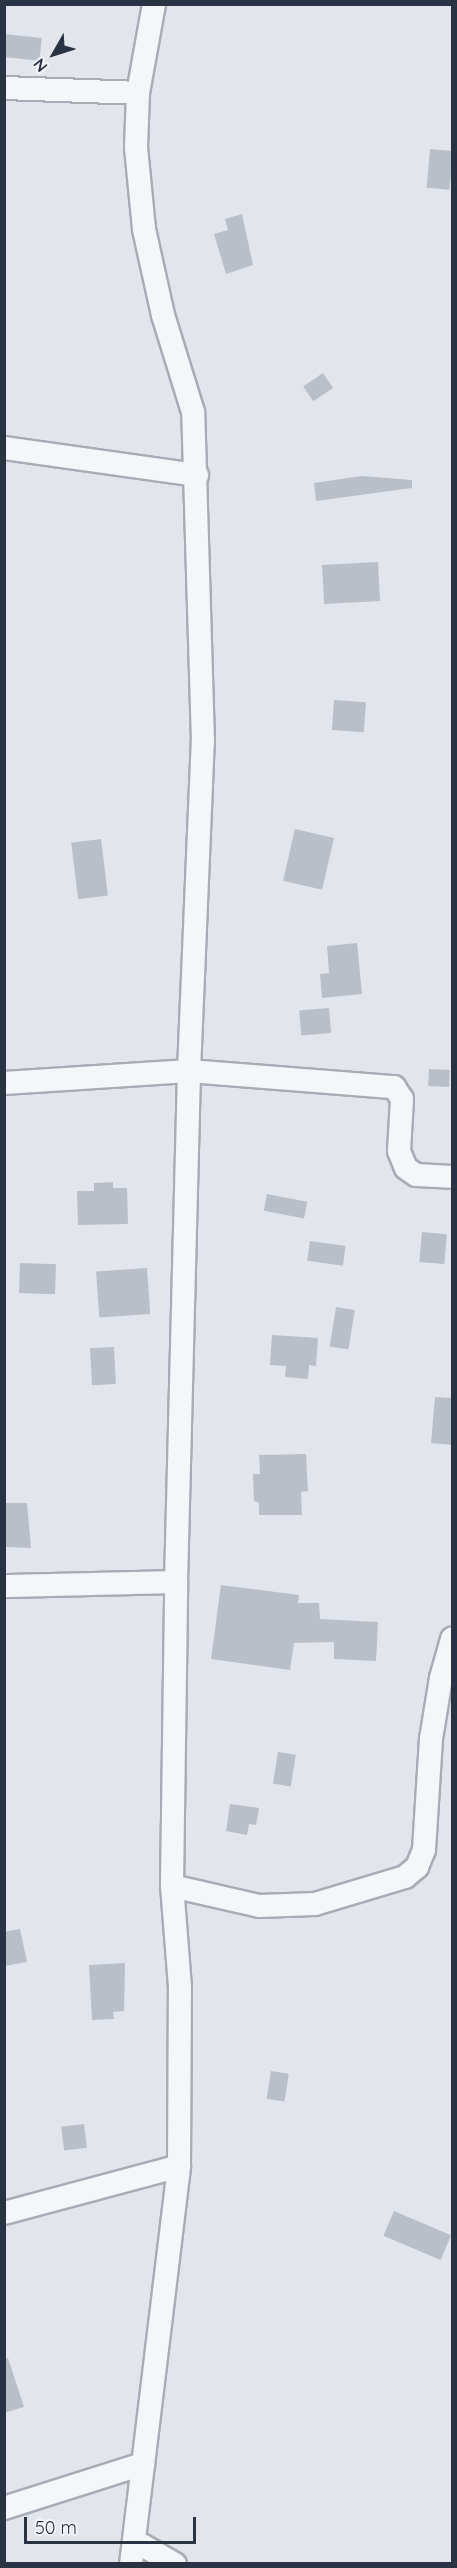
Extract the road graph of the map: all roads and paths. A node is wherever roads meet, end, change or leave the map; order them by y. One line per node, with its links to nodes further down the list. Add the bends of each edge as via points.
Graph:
1 (154, 4): 3 (street)
2 (4, 88): 3 (street)
3 (138, 93): 5 (street, via 136,147 144,229 163,315 193,412)
4 (4, 448): 5 (street)
5 (197, 475): 6 (street, via 203,741)
6 (189, 1071): 7 (street); 8 (street, via 394,1087 402,1099 399,1151 406,1168 416,1174); 9 (street)
7 (4, 1083)
8 (453, 1177)
9 (176, 1582): 10 (street); 12 (street)
10 (4, 1586)
11 (453, 1639): 12 (street, via 441,1678 431,1739 424,1850 417,1867 405,1877 315,1905 259,1906)
12 (172, 1886): 13 (street, via 180,1987)
13 (179, 2166): 14 (street); 15 (street)
14 (4, 2213)
15 (143, 2464): 16 (street); 17 (street)
16 (4, 2508)
17 (133, 2552): 18 (street)
18 (175, 2564)

